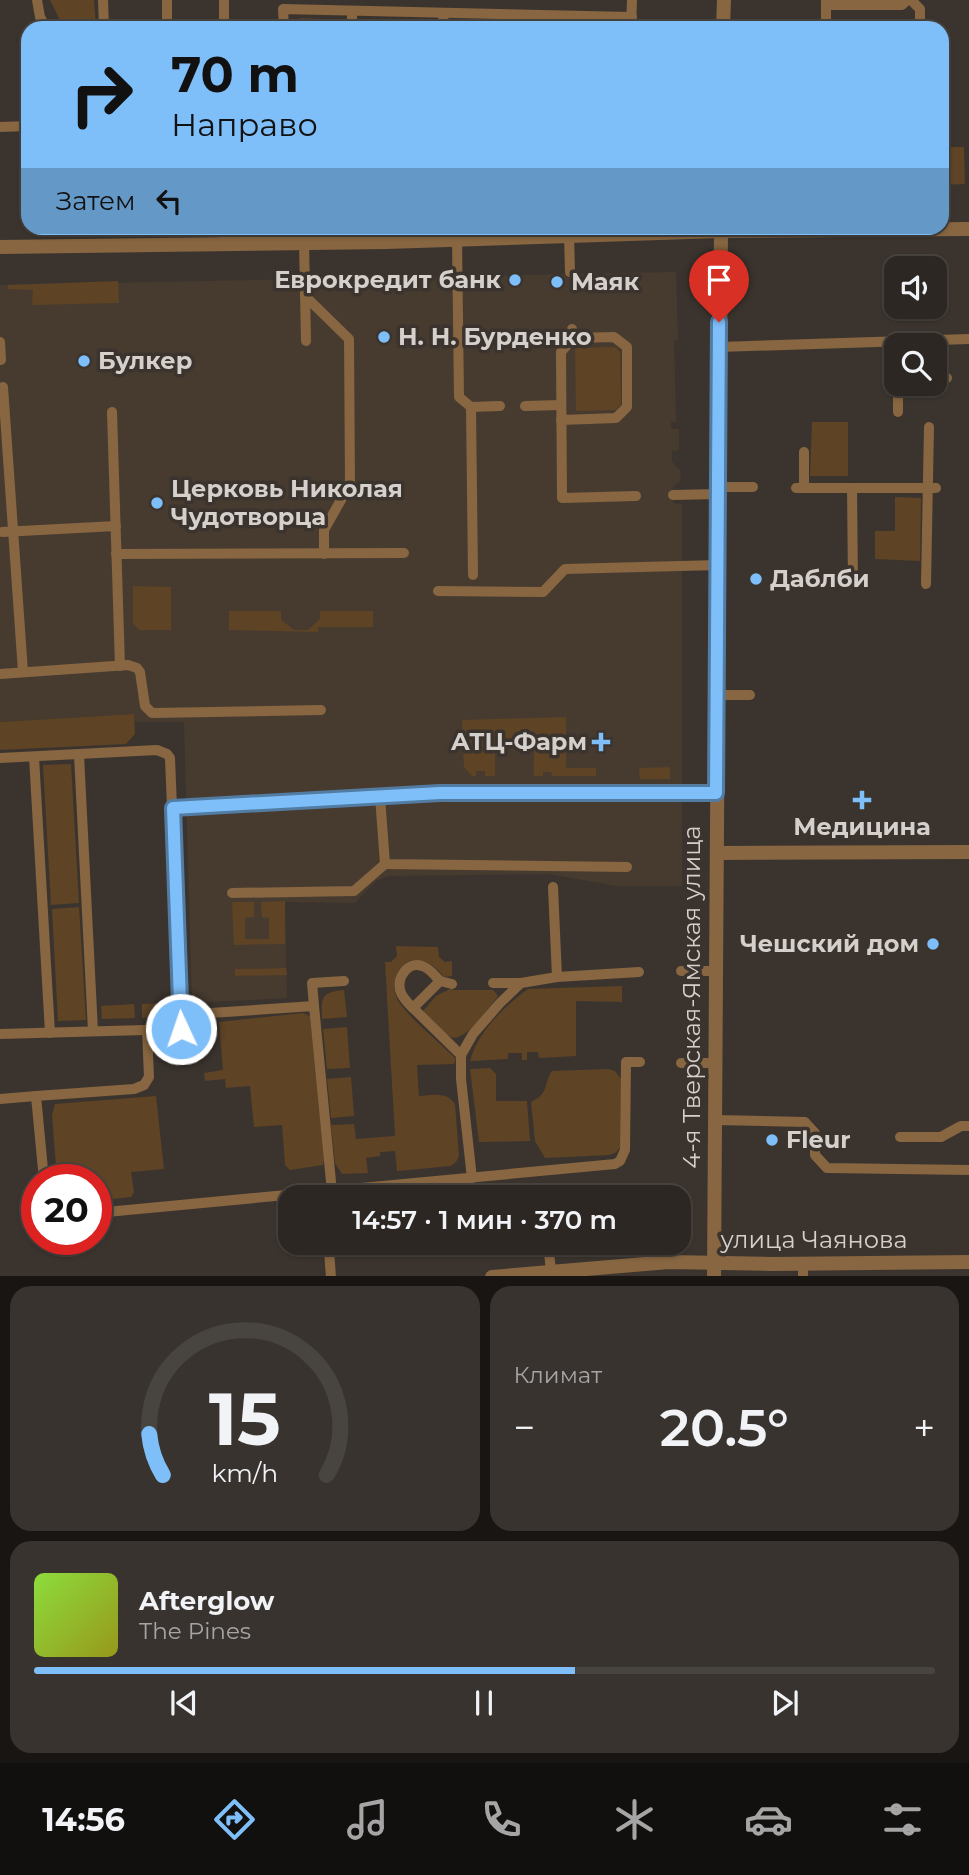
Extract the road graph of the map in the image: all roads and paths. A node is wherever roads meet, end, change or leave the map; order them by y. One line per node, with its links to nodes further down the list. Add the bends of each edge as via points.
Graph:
1 (37, 0): 13 (lane)
2 (103, 0): 14 (lane)
3 (167, 0): 15 (lane)
4 (224, 0): 16 (lane)
5 (632, 0): 21 (lane)
6 (724, 0): 22 (street)
7 (909, 0): 8 (lane, via 902,5); 24 (lane, via 920,9)
8 (826, 2): 23 (lane)
9 (283, 4): 10 (lane)
10 (352, 12): 11 (lane); 17 (lane)
11 (443, 13): 12 (lane); 18 (lane)
12 (574, 16): 19 (lane); 20 (lane)
13 (42, 21)
14 (104, 21)
15 (167, 21)
16 (224, 21)
17 (352, 21)
18 (444, 21)
19 (574, 21)
20 (622, 21)
21 (631, 21)
22 (723, 21)
23 (826, 21)
24 (920, 21)
25 (21, 126): 26 (lane)
26 (0, 127)
27 (949, 229): 28 (street)
28 (969, 229)
29 (225, 235): 37 (lane)
30 (376, 235): 36 (street)
31 (404, 235): 35 (street)
32 (472, 235): 35 (street)
33 (563, 235): 39 (lane)
34 (721, 235): 44 (street, 4-я Тверская-Ямская улица)
35 (457, 238): 51 (lane, via 459,397)
36 (304, 242): 37 (street); 40 (lane)
37 (224, 243): 38 (street)
38 (0, 247)
39 (570, 272)
40 (305, 296): 42 (lane); 66 (lane, via 349,339 350,484 324,530)
41 (969, 340): 44 (lane)
42 (306, 341)
43 (0, 342): 45 (lane)
44 (719, 347): 60 (street, 4-я Тверская-Ямская улица)
45 (1, 360)
46 (3, 387): 64 (lane)
47 (898, 396): 53 (lane)
48 (561, 405): 50 (lane); 54 (lane); 54 (lane, via 561,352 573,333 614,337 627,347 628,407 616,418)
49 (500, 406): 51 (lane)
50 (525, 406)
51 (471, 407): 69 (lane)
52 (112, 412): 63 (lane)
53 (898, 412)
54 (561, 420): 62 (lane, via 562,498)
55 (929, 427): 58 (lane)
56 (804, 452): 59 (lane, via 800,488)
57 (753, 487): 60 (lane)
58 (932, 487): 59 (lane); 70 (lane)
59 (852, 488): 71 (lane)
60 (719, 491): 61 (lane); 68 (street, 4-я Тверская-Ямская улица)
61 (673, 495)
62 (636, 496)
63 (116, 526): 64 (lane); 65 (lane)
64 (7, 532): 74 (lane)
65 (117, 554): 66 (lane); 73 (lane)
66 (324, 554): 67 (lane)
67 (404, 554)
68 (718, 565): 72 (lane, via 565,569 543,592); 76 (street, 4-я Тверская-Ямская улица)
69 (473, 575)
70 (926, 584)
71 (853, 585)
72 (438, 591)
73 (120, 666): 74 (lane); 78 (lane, via 137,668 145,706 157,714)
74 (23, 672): 75 (lane)
75 (0, 674)
76 (717, 695): 77 (lane); 82 (street, 4-я Тверская-Ямская улица)
77 (750, 695)
78 (321, 710)
79 (79, 755): 80 (lane); 84 (lane, via 157,750 167,754); 106 (lane)
80 (34, 757): 81 (lane); 107 (lane)
81 (0, 758)
82 (716, 793): 83 (lane); 86 (street, 4-я Тверская-Ямская улица)
83 (380, 797): 84 (lane); 87 (lane)
84 (173, 808): 104 (lane)
85 (969, 852): 86 (street)
86 (716, 853): 92 (street, 4-я Тверская-Ямская улица)
87 (385, 864): 88 (lane); 90 (lane, via 354,891)
88 (627, 867)
89 (553, 887): 94 (lane)
90 (232, 893)
91 (681, 971): 92 (lane)
92 (716, 971): 112 (street, 4-я Тверская-Ямская улица)
93 (639, 972): 94 (lane)
94 (557, 977): 101 (lane)
95 (400, 979): 96 (lane); 98 (lane, via 409,968 420,965); 103 (lane, via 401,995)
96 (386, 980)
97 (344, 981): 102 (lane, via 312,983)
98 (440, 981): 100 (lane); 103 (lane)
99 (493, 983): 101 (lane)
100 (452, 984)
101 (522, 984): 109 (lane, via 473,1034)
102 (314, 1006): 104 (lane); 121 (lane)
103 (413, 1008): 109 (lane)
104 (181, 1014): 105 (lane, via 181,1029)
105 (147, 1030): 106 (lane); 113 (lane, via 149,1077 144,1085)
106 (93, 1031): 107 (lane)
107 (50, 1033): 108 (lane)
108 (0, 1034)
109 (461, 1055): 120 (lane)
110 (640, 1062): 120 (lane, via 626,1062 625,1150 620,1161 542,1177)
111 (681, 1063): 112 (lane)
112 (715, 1063): 115 (street, 4-я Тверская-Ямская улица)
113 (36, 1097): 114 (lane); 118 (lane)
114 (0, 1099)
115 (715, 1120): 119 (lane, via 805,1122 815,1133 815,1155 827,1168); 128 (street, 4-я Тверская-Ямская улица)
116 (969, 1126): 117 (lane, via 941,1138)
117 (900, 1137)
118 (42, 1164)
119 (969, 1170)
120 (472, 1178): 122 (lane)
121 (325, 1185)
122 (408, 1185)
123 (278, 1198): 124 (lane)
124 (112, 1212)
125 (329, 1255): 131 (lane)
126 (552, 1255): 130 (lane)
127 (969, 1262): 129 (street, улица Чаянова)
128 (714, 1270): 129 (street, улица Чаянова); 130 (street, улица Чаянова, via 669,1262)
129 (803, 1270)
130 (558, 1273): 132 (street, улица Чаянова)
131 (331, 1276)
132 (492, 1276)

